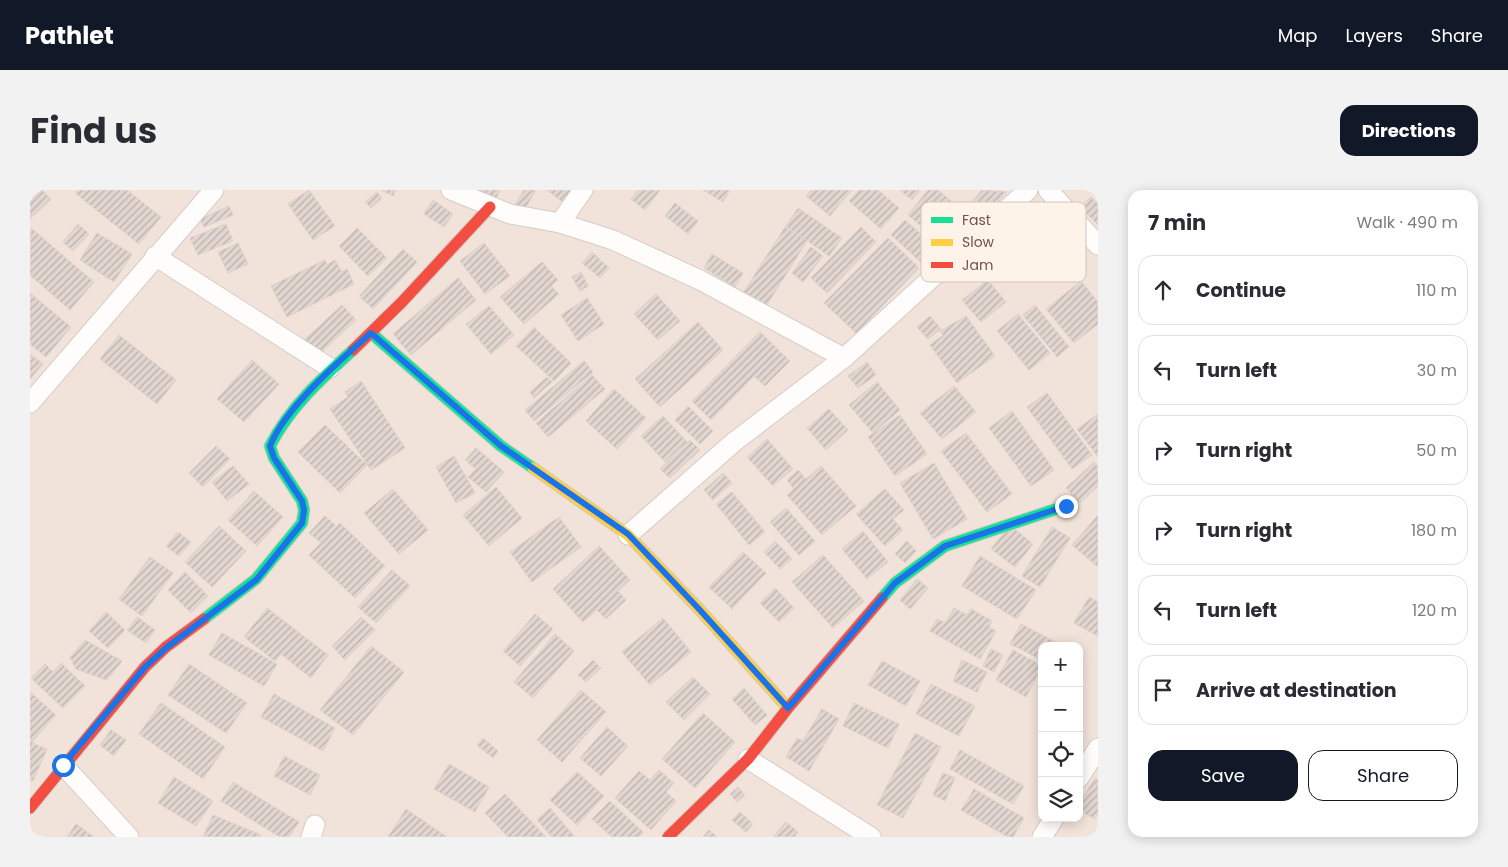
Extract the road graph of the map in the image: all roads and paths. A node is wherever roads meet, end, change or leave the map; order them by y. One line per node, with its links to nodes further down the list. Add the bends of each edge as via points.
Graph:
1 (214, 190): 10 (street)
2 (450, 190): 6 (street)
3 (582, 190): 7 (street)
4 (1028, 190): 5 (street)
5 (1015, 202)
6 (490, 207): 7 (street); 12 (street)
7 (560, 223): 13 (street, via 613,240 700,280)
8 (1086, 229): 9 (street)
9 (1098, 245)
10 (155, 256): 14 (street); 15 (street)
11 (927, 282): 13 (street)
12 (371, 333): 14 (street); 17 (street, via 501,446)
13 (844, 358): 17 (street, via 734,442)
14 (330, 368): 21 (street, via 276,431 270,446 274,458 302,501 302,523 256,580 145,667)
15 (30, 403)
16 (1066, 506): 18 (street, via 945,546 895,583)
17 (628, 534): 18 (street)
18 (788, 708): 20 (street)
19 (1098, 748): 22 (street)
20 (748, 759): 26 (street); 27 (street)
21 (63, 765): 23 (street); 25 (street)
22 (1080, 777)
23 (30, 808)
24 (1051, 822): 28 (street)
25 (129, 837)
26 (668, 837)
27 (871, 837)
28 (1042, 837)

